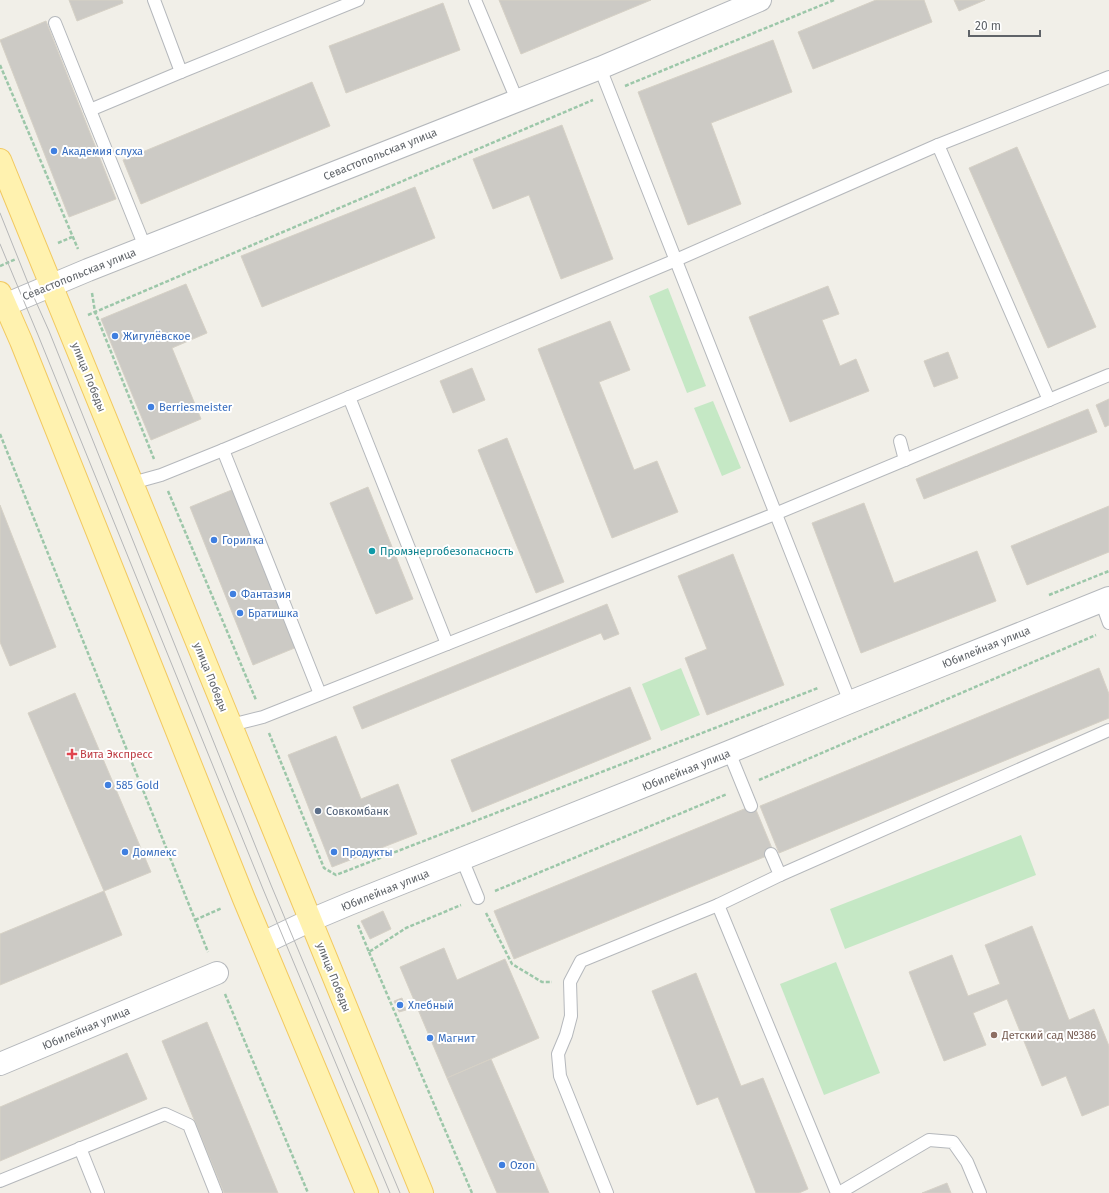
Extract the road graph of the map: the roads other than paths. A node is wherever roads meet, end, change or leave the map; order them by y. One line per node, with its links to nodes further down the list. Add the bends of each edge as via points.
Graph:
1 (154, 0): 7 (lane)
2 (358, 0): 7 (lane)
3 (475, 0): 9 (lane)
4 (760, 0): 6 (street, Севастопольская улица)
5 (55, 23): 10 (lane)
6 (600, 68): 9 (street, Севастопольская улица); 14 (lane)
7 (181, 72): 10 (lane)
8 (1109, 76): 11 (lane)
9 (518, 100): 13 (street, Севастопольская улица)
10 (90, 110): 13 (lane)
11 (938, 145): 14 (lane); 19 (lane)
12 (0, 160): 15 (main road, улица Победы)
13 (145, 247): 15 (street, Севастопольская улица)
14 (676, 260): 18 (lane); 24 (lane)
15 (51, 284): 16 (street, Севастопольская улица); 23 (main road, улица Победы)
16 (2, 302): 40 (main road)
17 (1109, 375): 19 (lane)
18 (348, 397): 21 (lane); 27 (lane)
19 (1049, 400): 22 (lane)
20 (900, 441): 22 (lane)
21 (223, 450): 23 (lane, via 161,475); 28 (lane)
22 (905, 460): 24 (lane)
23 (132, 483): 30 (main road, улица Победы)
24 (775, 514): 27 (lane); 29 (lane)
25 (1105, 600): 26 (lane); 29 (street, Юбилейная улица)
26 (1109, 623)
27 (447, 644): 28 (lane)
28 (320, 694): 30 (lane, via 263,717)
29 (850, 702): 32 (street, Юбилейная улица)
30 (231, 725): 39 (main road, улица Победы)
31 (1109, 730): 36 (lane)
32 (729, 752): 33 (lane); 35 (street, Юбилейная улица)
33 (751, 806)
34 (771, 854): 36 (lane)
35 (462, 859): 37 (lane); 39 (street, Юбилейная улица)
36 (780, 874): 38 (lane)
37 (478, 898)
38 (718, 905): 49 (lane, via 581,961 570,982 571,1016 558,1054 560,1076); 50 (lane)
39 (311, 920): 40 (street, Юбилейная улица); 48 (main road, улица Победы)
40 (263, 943): 47 (main road)
41 (217, 973): 42 (street, Юбилейная улица)
42 (0, 1064)
43 (80, 1148): 44 (lane); 45 (lane); 46 (lane, via 165,1114 189,1125)
44 (0, 1181)
45 (98, 1193)
46 (216, 1193)
47 (367, 1193)
48 (422, 1193)
49 (608, 1193)
50 (838, 1193): 51 (lane, via 929,1140 953,1142 967,1162)
51 (980, 1193)

